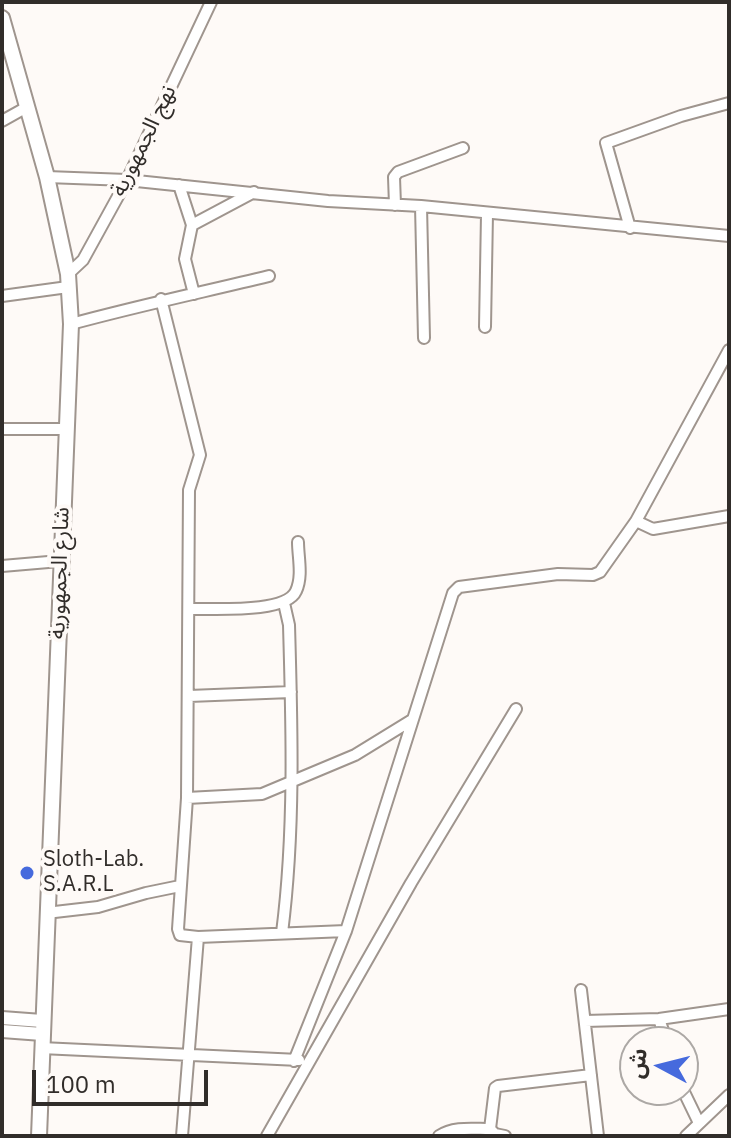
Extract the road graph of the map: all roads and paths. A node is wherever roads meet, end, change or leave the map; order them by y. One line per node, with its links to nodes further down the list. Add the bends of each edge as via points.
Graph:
1 (211, 2): 8 (street, نهج الجمهورية)
2 (2, 18): 4 (main road, شارع الجمهورية)
3 (729, 103): 15 (street, via 608,140 605,148)
4 (27, 107): 5 (street); 7 (main road, شارع الجمهورية)
5 (2, 121)
6 (463, 148): 11 (street, via 398,172)
7 (47, 177): 8 (street); 18 (main road, شارع الجمهورية)
8 (127, 180): 9 (street); 18 (street, نهج الجمهورية)
9 (179, 185): 10 (street); 14 (street)
10 (254, 191): 11 (street); 14 (street)
11 (395, 205): 12 (street)
12 (421, 206): 13 (street); 24 (street)
13 (487, 214): 15 (street); 23 (street)
14 (192, 225): 19 (street, via 185,259)
15 (630, 228): 16 (street)
16 (729, 236)
17 (269, 276): 19 (street)
18 (68, 281): 20 (street); 22 (main road, شارع الجمهورية)
19 (194, 294): 21 (street)
20 (2, 296)
21 (161, 299): 22 (street); 34 (street, via 200,455 189,490)
22 (71, 324): 27 (main road, شارع الجمهورية)
23 (485, 327)
24 (424, 338)
25 (729, 350): 29 (street)
26 (2, 429): 27 (street)
27 (66, 429): 31 (main road, شارع الجمهورية)
28 (729, 516): 29 (street, via 653,529)
29 (636, 521): 38 (street, via 598,574 558,574 456,589)
30 (298, 542): 33 (street, via 299,579 296,592)
31 (60, 561): 32 (street); 42 (main road, شارع الجمهورية)
32 (2, 566)
33 (284, 603): 34 (street); 35 (street)
34 (189, 609): 36 (street)
35 (291, 692): 36 (street); 39 (street)
36 (189, 696): 40 (street)
37 (516, 709): 55 (street)
38 (412, 720): 39 (street, via 355,755); 43 (street)
39 (292, 783): 40 (street, via 253,795); 44 (street, via 290,875)
40 (187, 798): 41 (street)
41 (180, 886): 42 (street, via 104,906); 45 (street, via 180,935)
42 (46, 913): 53 (main road, شارع الجمهورية)
43 (346, 931): 44 (street); 56 (street)
44 (282, 933): 45 (street)
45 (198, 937): 54 (street)
46 (581, 990): 50 (street)
47 (729, 1009): 49 (street)
48 (2, 1018): 53 (street)
49 (659, 1019): 50 (street); 51 (street)
50 (585, 1021): 57 (street)
51 (661, 1026)
52 (2, 1031): 53 (street)
53 (42, 1034): 54 (street); 62 (main road, شارع الجمهورية)
54 (188, 1056): 56 (street); 63 (street)
55 (311, 1058): 56 (street); 64 (street)
56 (294, 1061)
57 (591, 1075): 61 (street, via 498,1086); 67 (street)
58 (729, 1095): 60 (street)
59 (691, 1106): 60 (street)
60 (699, 1123): 68 (street)
61 (490, 1129): 65 (street, via 449,1130); 66 (street)
62 (39, 1136)
63 (182, 1136)
64 (267, 1136)
65 (439, 1136)
66 (505, 1136)
67 (598, 1136)
68 (686, 1136)

